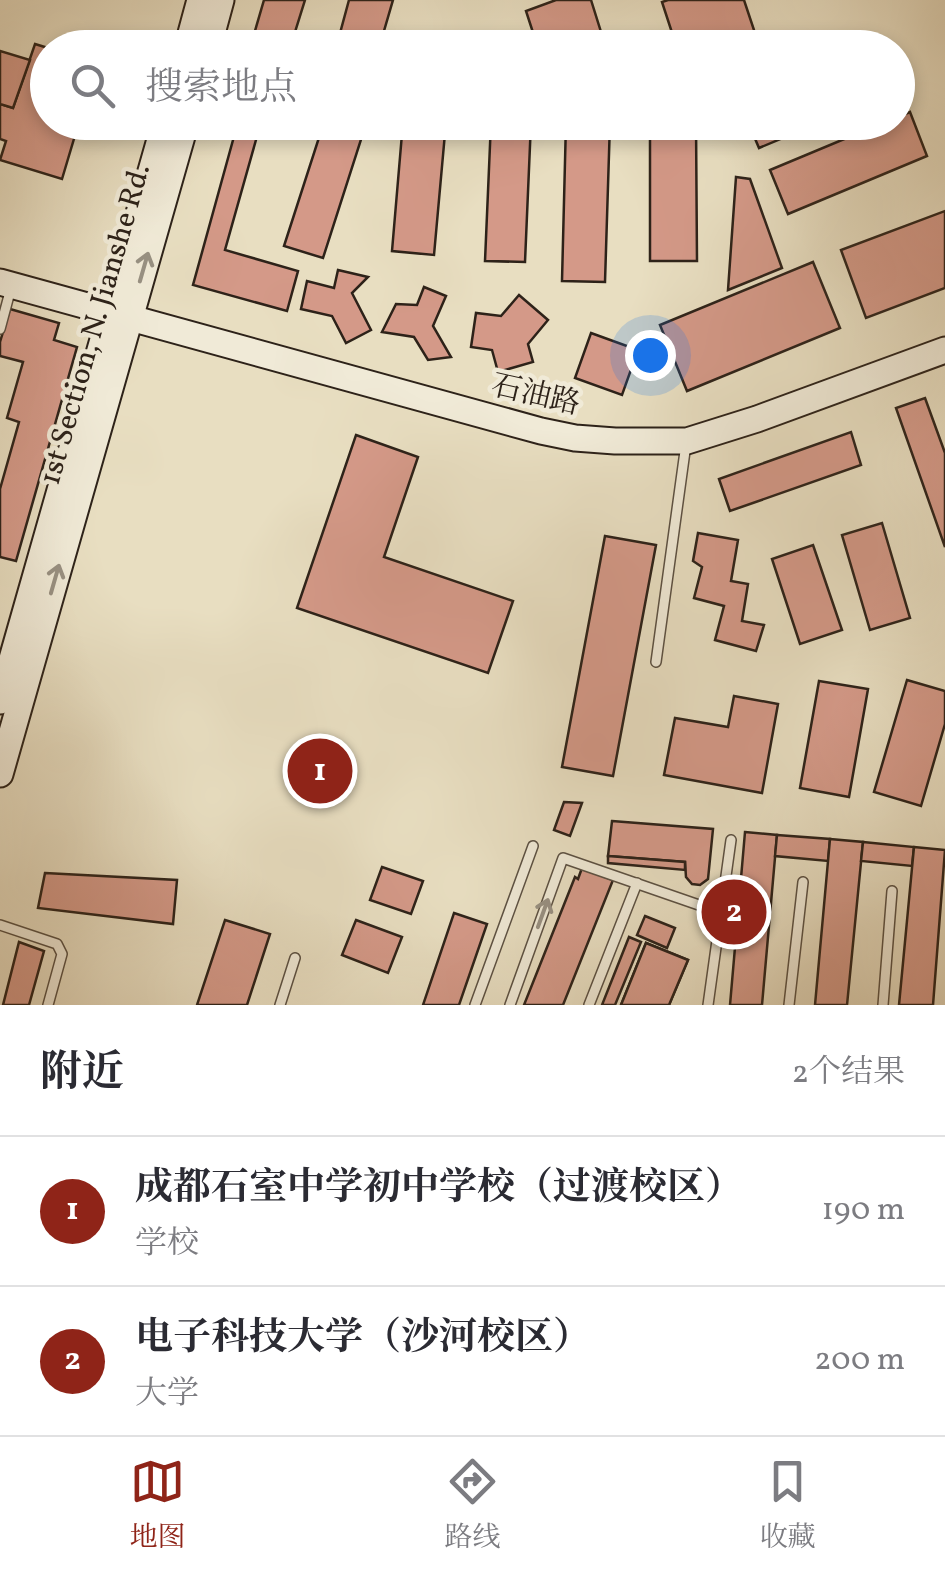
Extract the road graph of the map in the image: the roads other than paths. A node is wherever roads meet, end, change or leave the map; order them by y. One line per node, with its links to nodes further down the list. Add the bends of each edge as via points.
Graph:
1 (200, 0): 3 (main road)
2 (222, 0): 4 (main road)
3 (191, 30)
4 (213, 30)
5 (161, 140): 8 (main road, 1st Section, N. Jianshe Rd.)
6 (180, 140): 8 (main road, 1st Section, N. Jianshe Rd., one-way to 6)
7 (6, 284): 8 (main road, 石油路); 9 (lane)
8 (119, 314): 11 (main road, 石油路, via 558,435); 13 (main road, 1st Section, N. Jianshe Rd.); 14 (main road, 1st Section, N. Jianshe Rd., one-way to 8)
9 (0, 329)
10 (945, 350): 11 (main road, 石油路)
11 (686, 441): 12 (lane)
12 (656, 662)
13 (0, 701)
14 (0, 774)
15 (731, 840): 20 (lane)
16 (532, 846): 25 (lane)
17 (804, 882): 29 (lane)
18 (636, 883): 20 (lane); 26 (lane, one-way to 18, via 563,858); 27 (lane)
19 (892, 890): 30 (lane)
20 (722, 913): 28 (lane)
21 (0, 924): 23 (lane, via 57,944 62,954)
22 (295, 958): 24 (lane)
23 (48, 1005)
24 (280, 1005)
25 (475, 1005)
26 (510, 1005)
27 (588, 1005)
28 (708, 1005)
29 (790, 1005)
30 (883, 1005)

